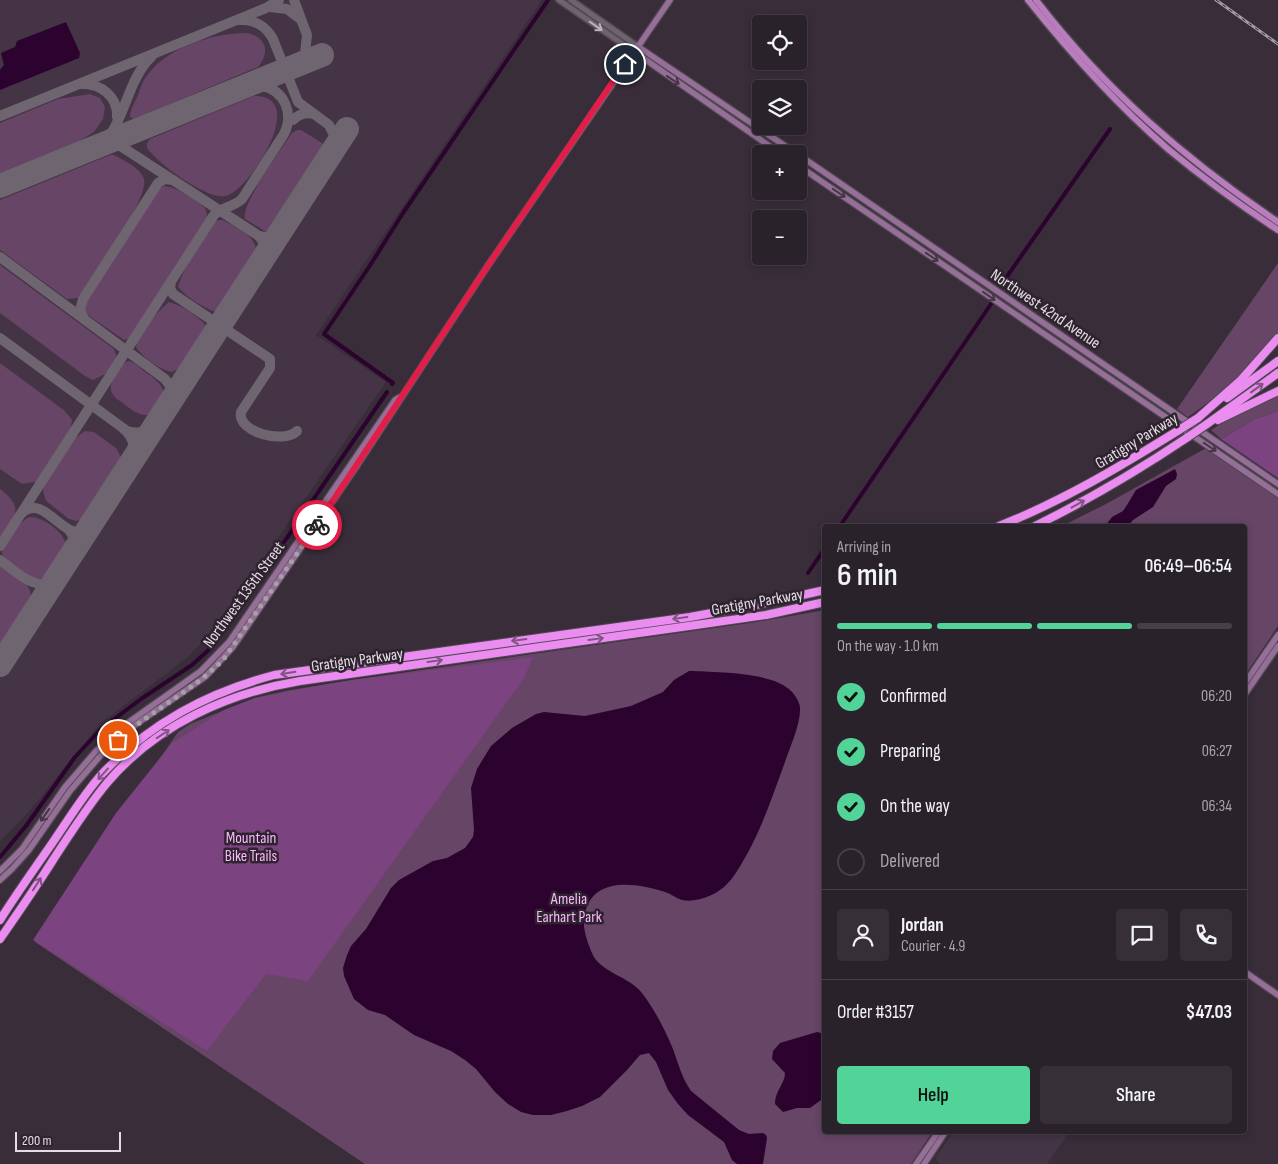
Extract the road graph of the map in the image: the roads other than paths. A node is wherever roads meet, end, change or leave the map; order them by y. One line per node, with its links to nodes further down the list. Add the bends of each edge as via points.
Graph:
1 (559, 0): 6 (street, Northwest 42nd Avenue, one-way to 6)
2 (571, 0): 6 (street, Northwest 42nd Avenue)
3 (670, 0): 6 (main road, Northwest 135th Street)
4 (1028, 0): 18 (main road, via 1093,78 1136,120 1207,180)
5 (1036, 0): 16 (main road, via 1084,58 1139,114 1212,176)
6 (635, 49): 7 (main road, Northwest 42nd Avenue); 10 (main road, Northwest 42nd Avenue, one-way to 10); 35 (main road, Northwest 135th Street, via 362,459)
7 (752, 124)
8 (768, 135): 10 (main road)
9 (770, 135): 12 (main road, Northwest 42nd Avenue)
10 (764, 142): 11 (main road, Northwest 42nd Avenue)
11 (768, 145)
12 (784, 145)
13 (807, 160): 15 (main road, Northwest 42nd Avenue)
14 (807, 171): 17 (main road, Northwest 42nd Avenue, one-way to 17)
15 (888, 216): 17 (main road); 19 (main road, Northwest 42nd Avenue)
16 (1278, 222)
17 (883, 223): 20 (main road, Northwest 42nd Avenue)
18 (1278, 230)
19 (920, 238): 20 (main road); 22 (main road, Northwest 42nd Avenue)
20 (916, 246): 23 (main road, Northwest 42nd Avenue, one-way to 23)
21 (1278, 338): 29 (highway, via 1242,380)
22 (1068, 339): 23 (main road); 26 (main road, Northwest 42nd Avenue)
23 (1063, 347): 28 (main road, Northwest 42nd Avenue)
24 (1278, 361): 29 (highway, Gratigny Parkway)
25 (1278, 373): 30 (highway, Gratigny Parkway, one-way to 25)
26 (1137, 387): 28 (main road); 31 (main road, Northwest 42nd Avenue)
27 (1278, 391): 30 (highway)
28 (1132, 394): 32 (main road, Northwest 42nd Avenue, one-way to 32)
29 (1198, 418): 33 (highway, Gratigny Parkway, bridge, via 1105,476)
30 (1207, 424): 34 (highway, Gratigny Parkway, one-way to 30, bridge, via 1142,468)
31 (1278, 484)
32 (1278, 494)
33 (1004, 524)
34 (1039, 524)
35 (280, 574): 42 (main road, Northwest 135th Street, one-way to 42, via 214,658 96,751 65,787 22,849); 43 (main road, Northwest 135th Street, via 223,660 198,682 132,727 102,755 70,791 29,850)
36 (822, 591): 45 (highway, Gratigny Parkway, one-way to 45, via 690,617 274,676 222,691 171,717 121,755 101,775 81,799)
37 (822, 603): 44 (highway, Gratigny Parkway, one-way to 37, via 108,781 135,755 186,719 241,694 268,686 766,615)
38 (1278, 635): 40 (main road)
39 (1278, 646): 41 (main road)
40 (1247, 680)
41 (1247, 691)
42 (0, 871)
43 (0, 880)
44 (23, 906): 46 (highway, Gratigny Parkway); 47 (highway)
45 (2, 917)
46 (0, 938)
47 (0, 947)
48 (1247, 973): 49 (main road)
49 (1278, 995)
50 (937, 1134): 52 (main road)
51 (944, 1134): 53 (main road)
52 (916, 1164)
53 (924, 1164)

